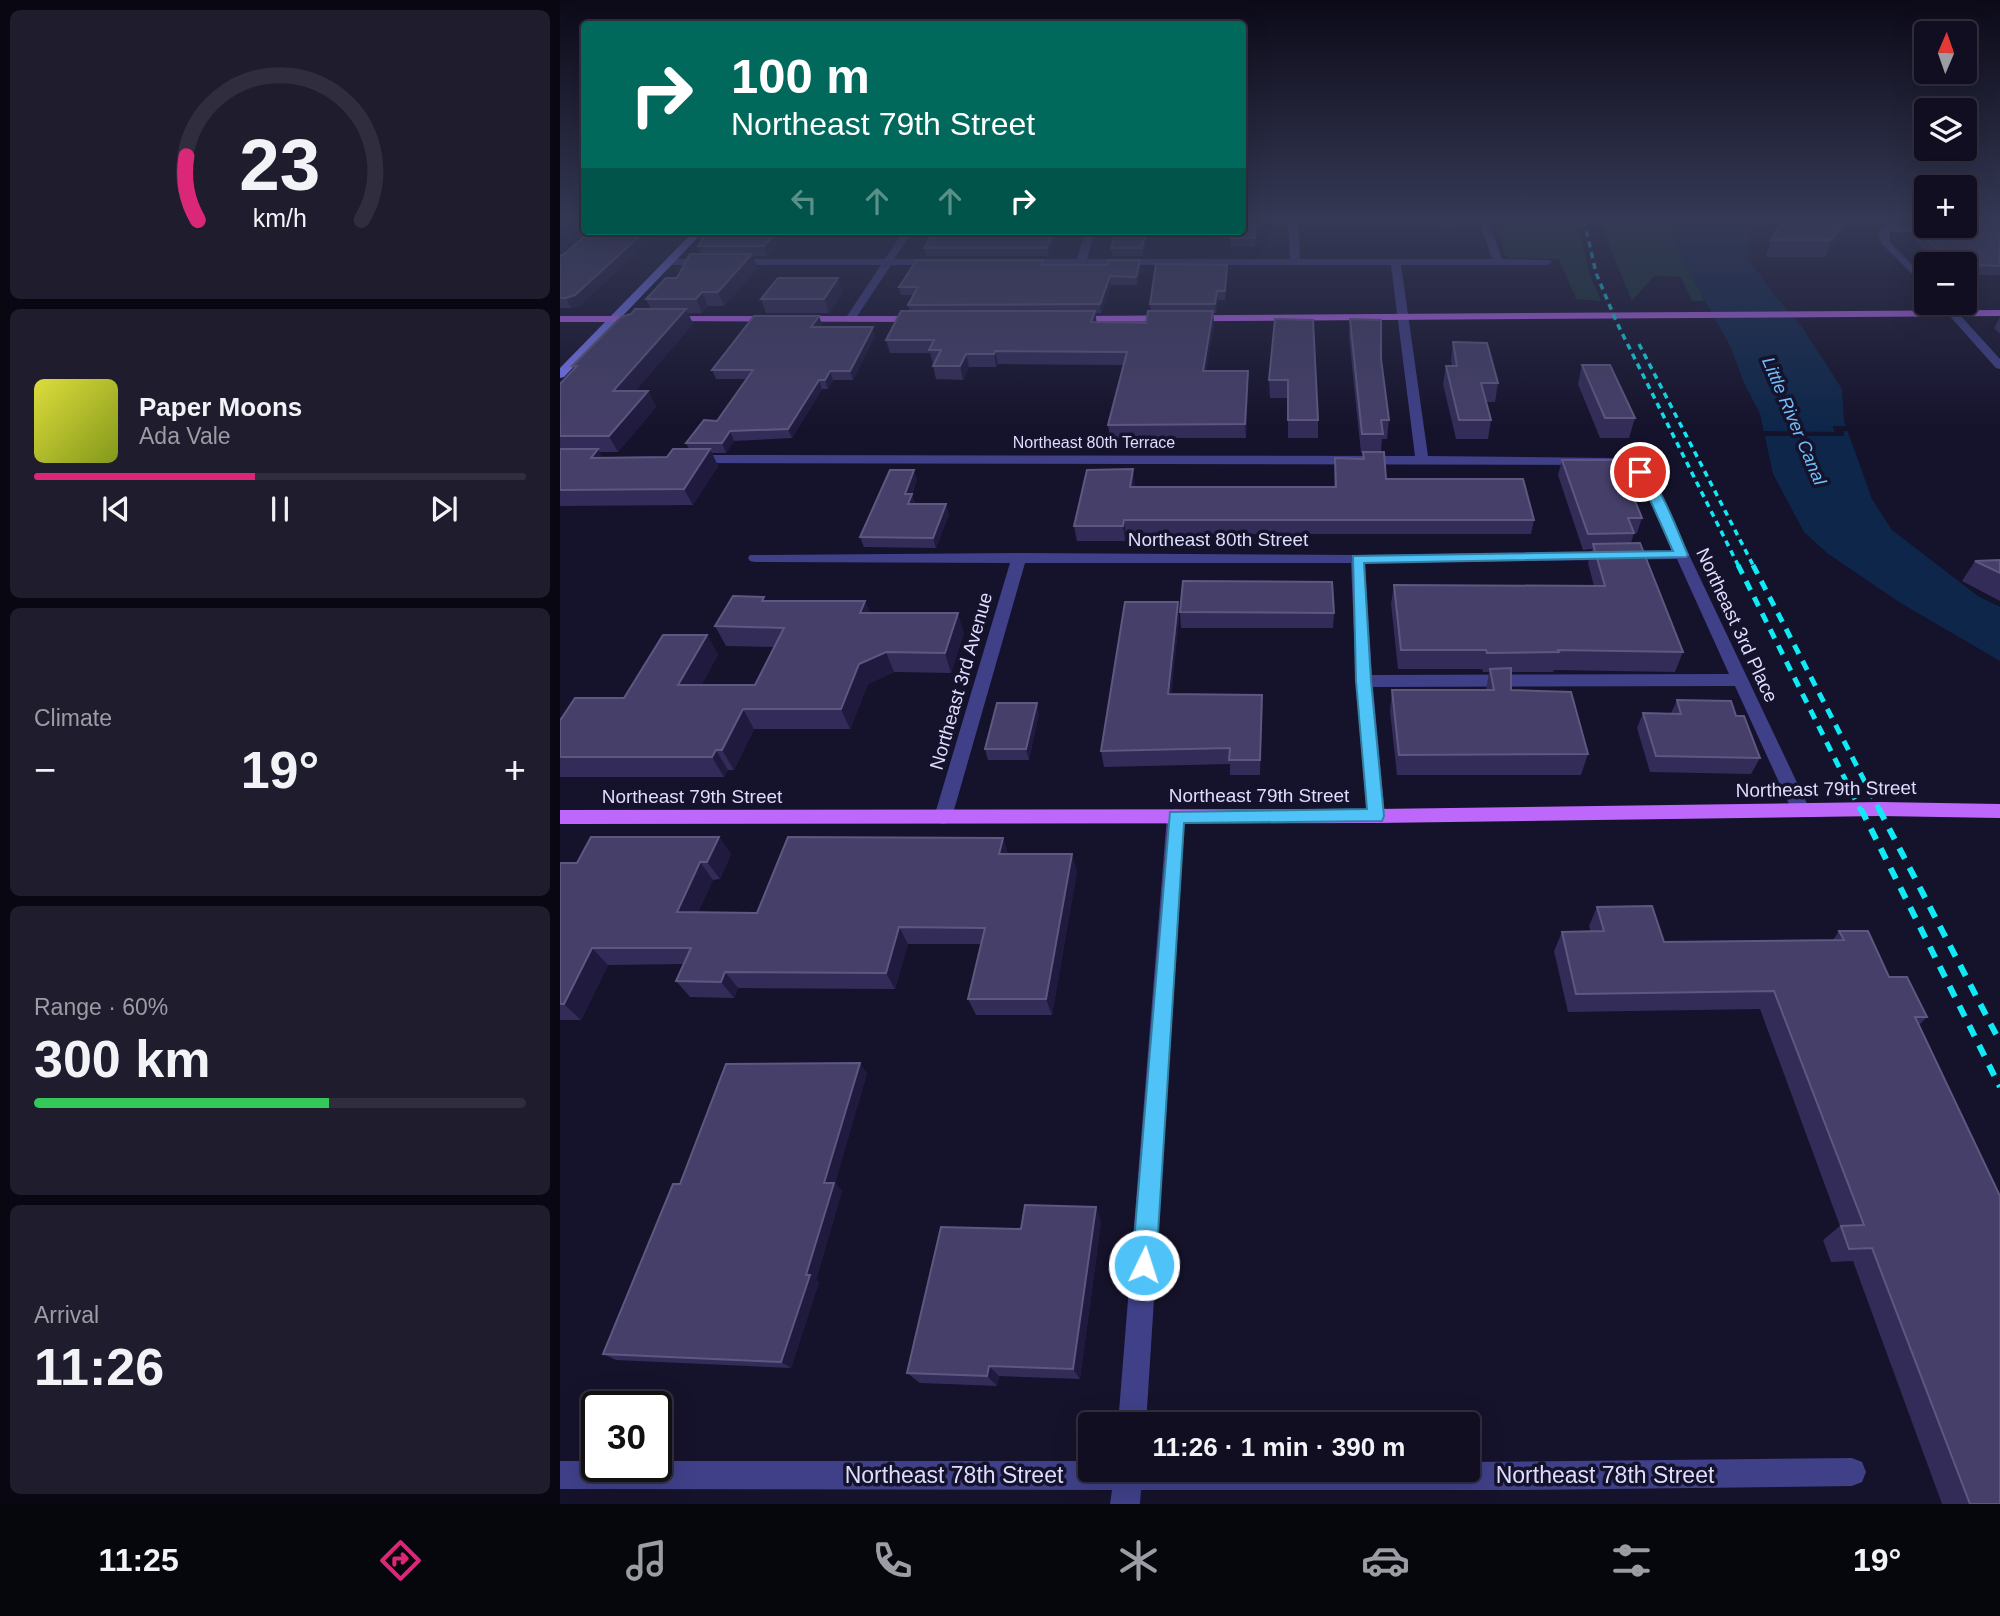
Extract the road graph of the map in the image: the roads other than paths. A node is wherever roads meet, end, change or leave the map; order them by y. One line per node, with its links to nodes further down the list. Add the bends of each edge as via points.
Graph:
1 (641, 290): 10 (main road)
2 (869, 290): 13 (street)
3 (1399, 290): 8 (street)
4 (1914, 313): 8 (main road)
5 (1977, 313): 6 (main road)
6 (2000, 313)
7 (1953, 315): 16 (street)
8 (1402, 318): 15 (main road); 19 (street)
9 (560, 319): 10 (main road)
10 (613, 319): 11 (main road); 17 (main road)
11 (648, 319)
12 (661, 319): 13 (main road)
13 (850, 319): 14 (main road)
14 (937, 319)
15 (1059, 319)
16 (2000, 366)
17 (560, 374)
18 (681, 459): 19 (street, Northeast 80th Terrace)
19 (1422, 460): 20 (street, Northeast 80th Terrace)
20 (1628, 465): 21 (street, Northeast 3rd Place, via 1648,483)
21 (1682, 555): 24 (street, Northeast 80th Street); 25 (street, Northeast 3rd Place)
22 (1019, 557): 23 (street, Northeast 80th Street); 24 (street, Northeast 80th Street); 32 (street, Northeast 3rd Avenue)
23 (755, 558)
24 (1358, 559): 26 (street)
25 (1740, 680): 26 (street); 27 (street, Northeast 3rd Place)
26 (1364, 681): 30 (street)
27 (1801, 810): 28 (main road, Northeast 79th Street); 30 (main road, Northeast 79th Street)
28 (2000, 811)
29 (1176, 816): 30 (main road, Northeast 79th Street); 32 (main road, Northeast 79th Street); 33 (street)
30 (1376, 816)
31 (560, 817): 32 (main road, Northeast 79th Street)
32 (943, 817)
33 (1133, 1412)
34 (1852, 1472): 36 (street, Northeast 78th Street)
35 (1078, 1473): 37 (street, Northeast 78th Street)
36 (1480, 1473)
37 (560, 1475)
38 (1127, 1482): 39 (street)
39 (1125, 1504)

